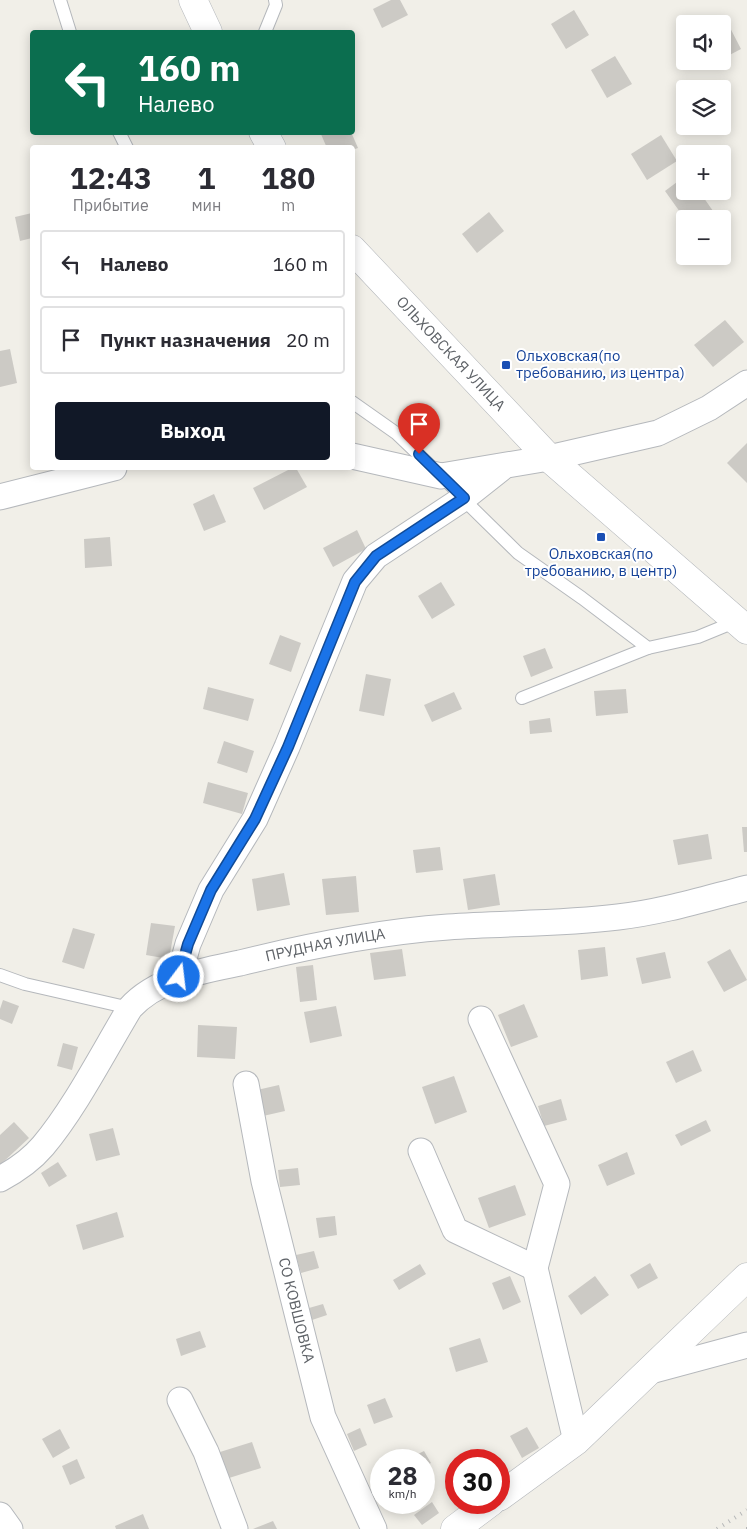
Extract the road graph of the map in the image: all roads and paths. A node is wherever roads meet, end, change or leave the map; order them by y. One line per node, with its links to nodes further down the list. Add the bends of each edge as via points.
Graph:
1 (60, 0): 4 (lane)
2 (193, 0): 5 (street)
3 (275, 0): 6 (lane)
4 (69, 30)
5 (207, 30)
6 (266, 30)
7 (355, 252): 11 (street, ОЛЬХОВСКАЯ УЛИЦА)
8 (747, 384): 11 (street, via 709,408 658,433)
9 (355, 404): 14 (lane, via 396,433)
10 (355, 457): 14 (street)
11 (549, 458): 12 (street); 17 (street, ОЛЬХОВСКАЯ УЛИЦА)
12 (503, 467): 14 (street); 16 (street)
13 (106, 470): 15 (street)
14 (442, 476): 16 (lane)
15 (0, 497)
16 (462, 498): 18 (lane, via 518,553); 22 (street, via 376,556 355,582 255,819 211,890 188,944)
17 (742, 625): 18 (lane)
18 (648, 648): 19 (lane)
19 (522, 698)
20 (747, 888): 22 (street, ПРУДНАЯ УЛИЦА, via 657,912 616,918 447,927 359,937)
21 (0, 975): 23 (lane, via 25,984)
22 (179, 977): 23 (street, ПРУДНАЯ УЛИЦА, via 138,999)
23 (130, 1008): 27 (street, ПРУДНАЯ УЛИЦА, via 42,1147)
24 (481, 1020): 28 (street, via 557,1184)
25 (246, 1084): 39 (street, СО КОВШОВКА, via 264,1182 323,1417)
26 (421, 1151): 28 (street, via 455,1230)
27 (0, 1178)
28 (534, 1268): 33 (street)
29 (747, 1277): 31 (street)
30 (747, 1346): 31 (street)
31 (647, 1372): 33 (street)
32 (180, 1400): 38 (street, via 206,1452)
33 (576, 1441): 34 (street)
34 (510, 1489)
35 (475, 1514): 40 (street)
36 (0, 1516): 37 (street)
37 (10, 1529)
38 (235, 1529)
39 (374, 1529)
40 (455, 1529)

